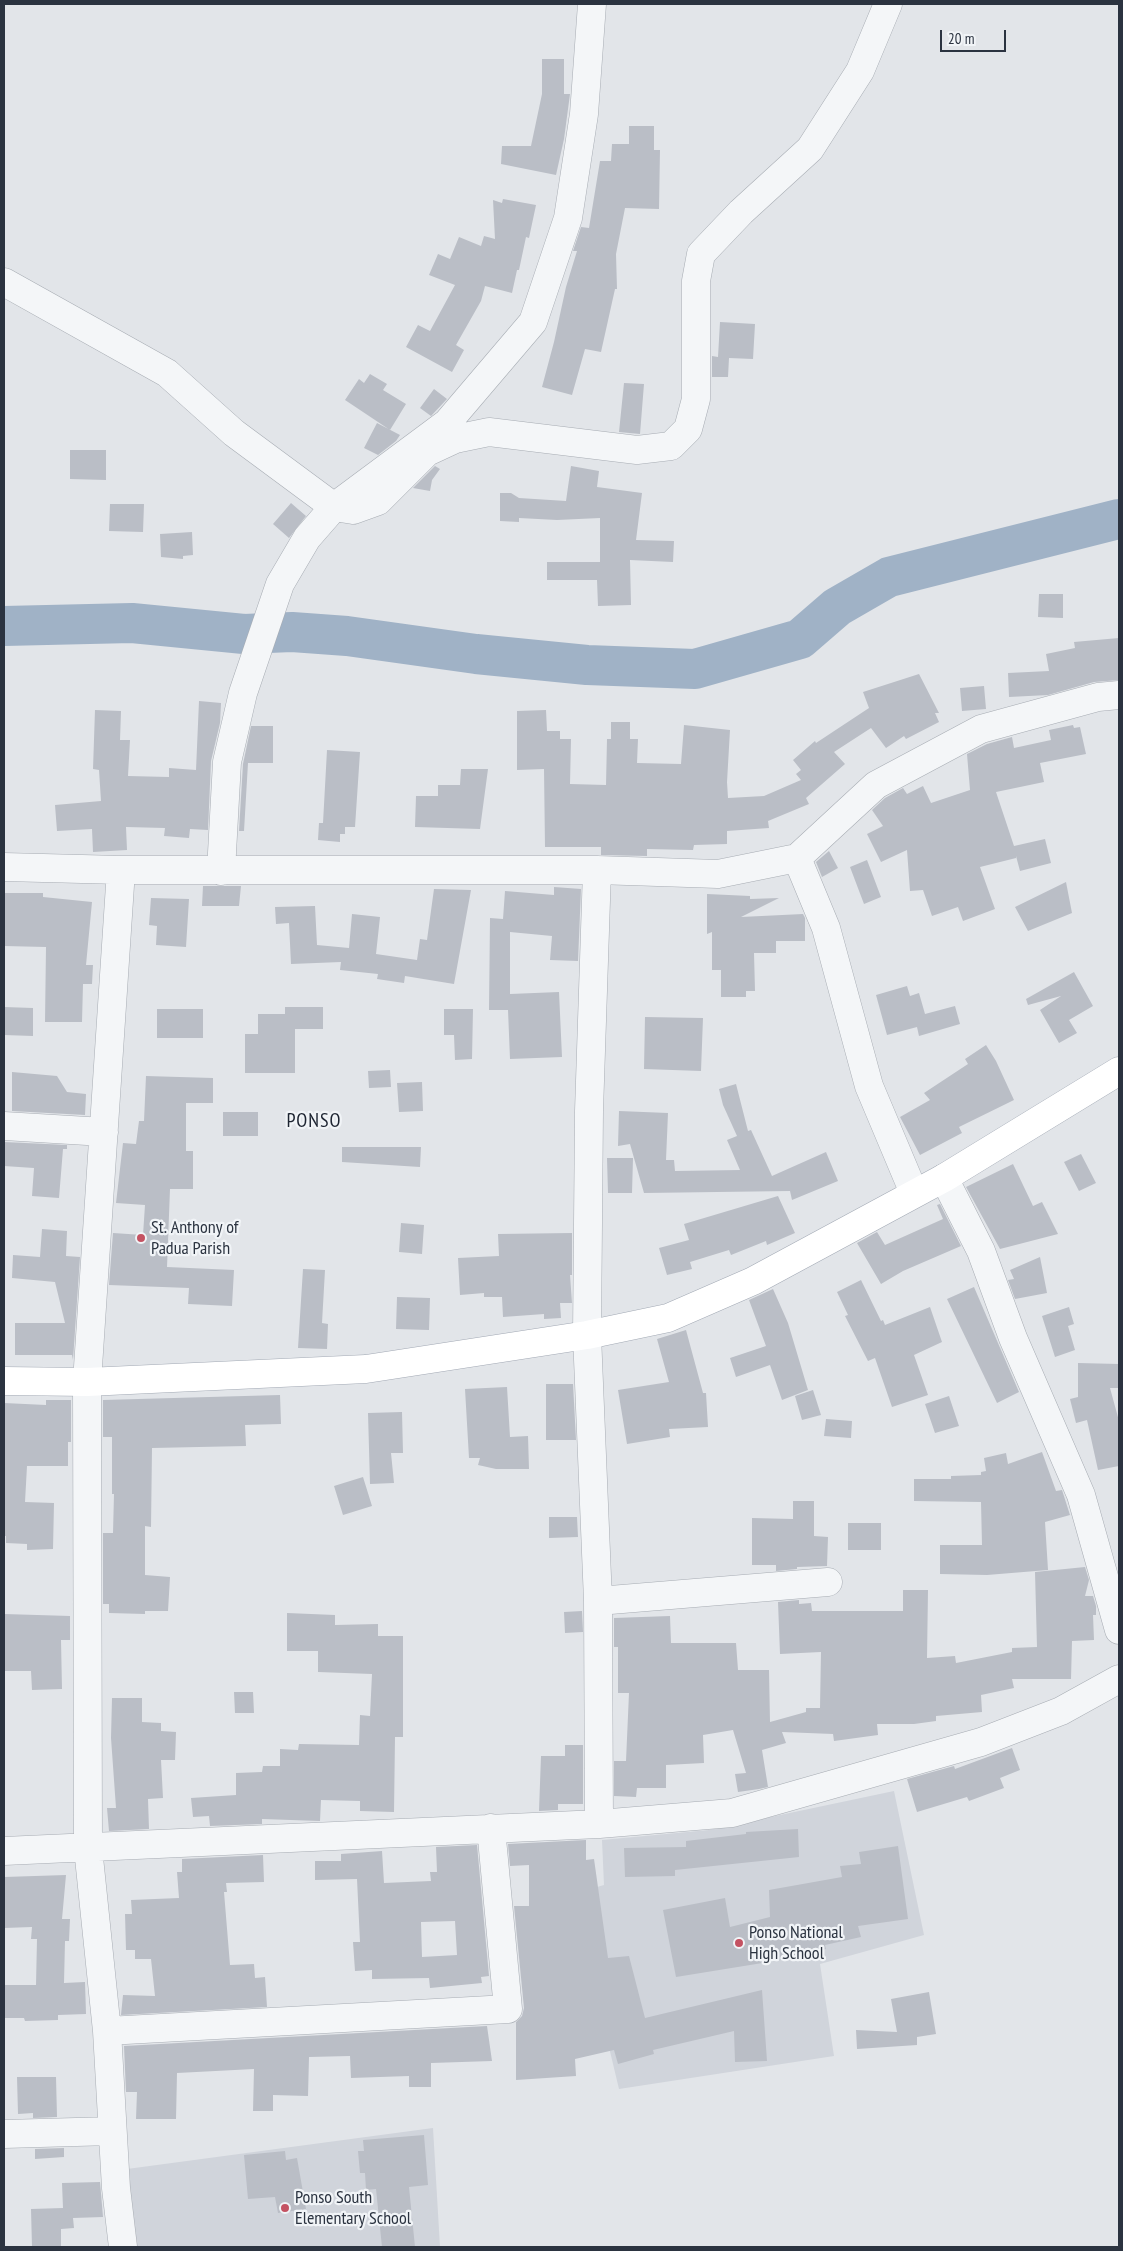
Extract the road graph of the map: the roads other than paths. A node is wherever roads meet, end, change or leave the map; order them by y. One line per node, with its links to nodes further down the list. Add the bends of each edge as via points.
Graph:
1 (592, 4): 4 (street, via 584,114 568,218 533,322 447,423)
2 (888, 4): 4 (street, via 860,71 810,149 701,254 696,281 696,399 688,429 670,446 637,450 489,432 455,439 427,452 378,501 353,510)
3 (4, 282): 4 (street, via 167,373 234,432)
4 (334, 507): 10 (street, via 307,538 280,584 242,693 227,762)
5 (1119, 695): 6 (street, via 1098,697 981,729 876,785)
6 (797, 858): 9 (street, via 718,874); 15 (street, via 826,928 869,1086)
7 (4, 867): 8 (street)
8 (121, 870): 10 (street); 13 (street)
9 (597, 870): 10 (street); 16 (street)
10 (221, 871)
11 (1119, 1071): 14 (main road)
12 (4, 1126): 13 (street)
13 (104, 1132): 18 (street)
14 (944, 1178): 15 (main road); 21 (street, via 981,1251 1013,1338 1081,1495)
15 (914, 1193): 16 (main road, via 754,1281 685,1311 668,1318)
16 (587, 1335): 18 (main road, via 366,1369); 20 (street)
17 (4, 1381): 18 (main road)
18 (87, 1382): 25 (street)
19 (828, 1582): 20 (street)
20 (598, 1601): 23 (street)
21 (1119, 1630)
22 (1119, 1679): 23 (street, via 1061,1711 981,1742 732,1813)
23 (599, 1824): 24 (street)
24 (491, 1828): 25 (street); 27 (street, via 508,2009)
25 (88, 1848): 26 (street); 27 (street)
26 (4, 1851)
27 (107, 2031): 28 (street)
28 (112, 2131): 29 (street); 30 (street)
29 (4, 2134)
30 (123, 2247)

